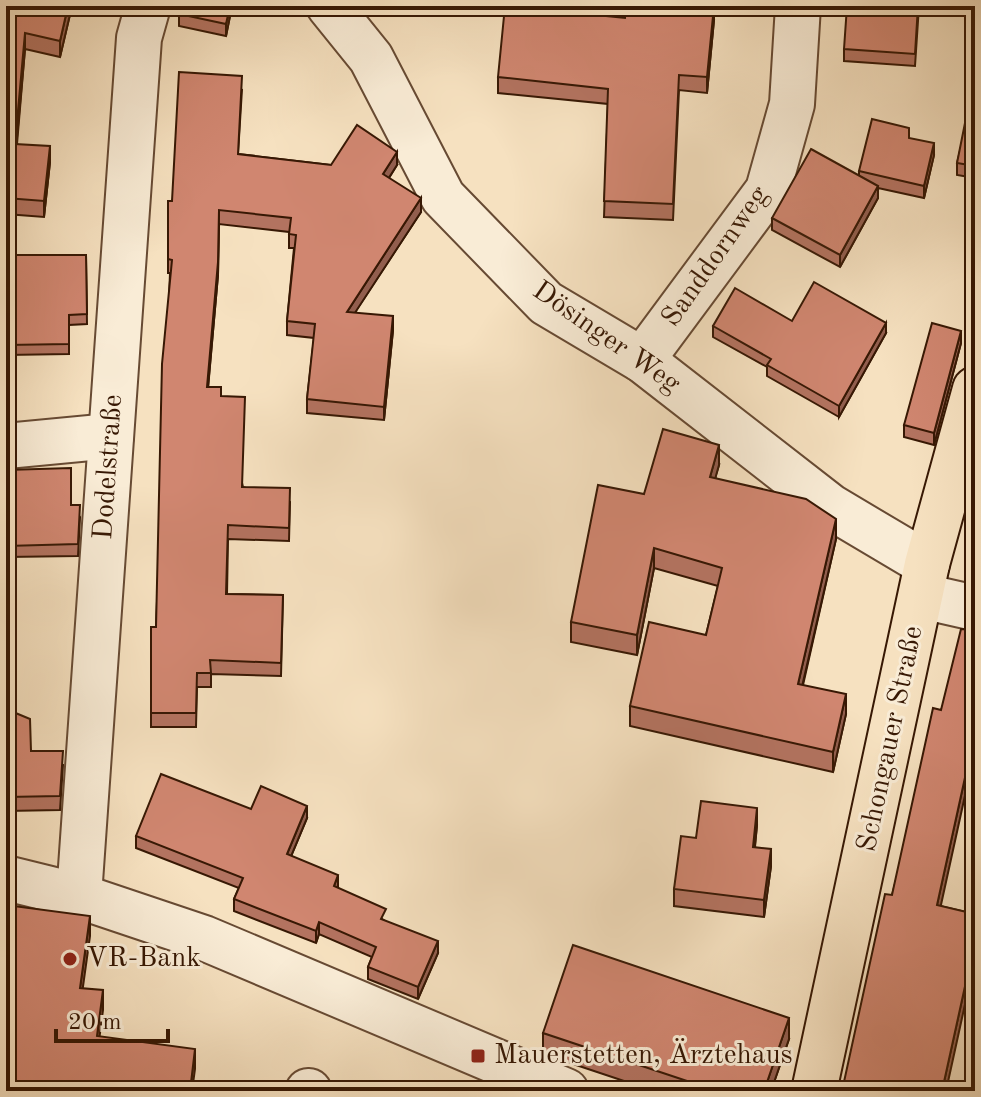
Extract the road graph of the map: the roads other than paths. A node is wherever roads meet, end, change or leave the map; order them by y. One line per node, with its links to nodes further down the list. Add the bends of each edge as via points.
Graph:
1 (329, 6): 4 (street, Dösinger Weg, via 371,58 443,197 546,303)
2 (798, 6): 4 (street, Sanddornweg, via 792,104 768,190)
3 (143, 22): 6 (street, Dodelstraße)
4 (642, 360): 8 (street, Dösinger Weg)
5 (975, 389): 8 (main road, Schongauer Straße)
6 (111, 436): 7 (street); 11 (street, Dodelstraße)
7 (6, 446)
8 (924, 580): 9 (street, Dösinger Weg); 13 (main road, Schongauer Straße)
9 (975, 608)
10 (6, 878): 11 (street)
11 (79, 896): 12 (street, via 204,938)
12 (566, 1091)
13 (814, 1091)

